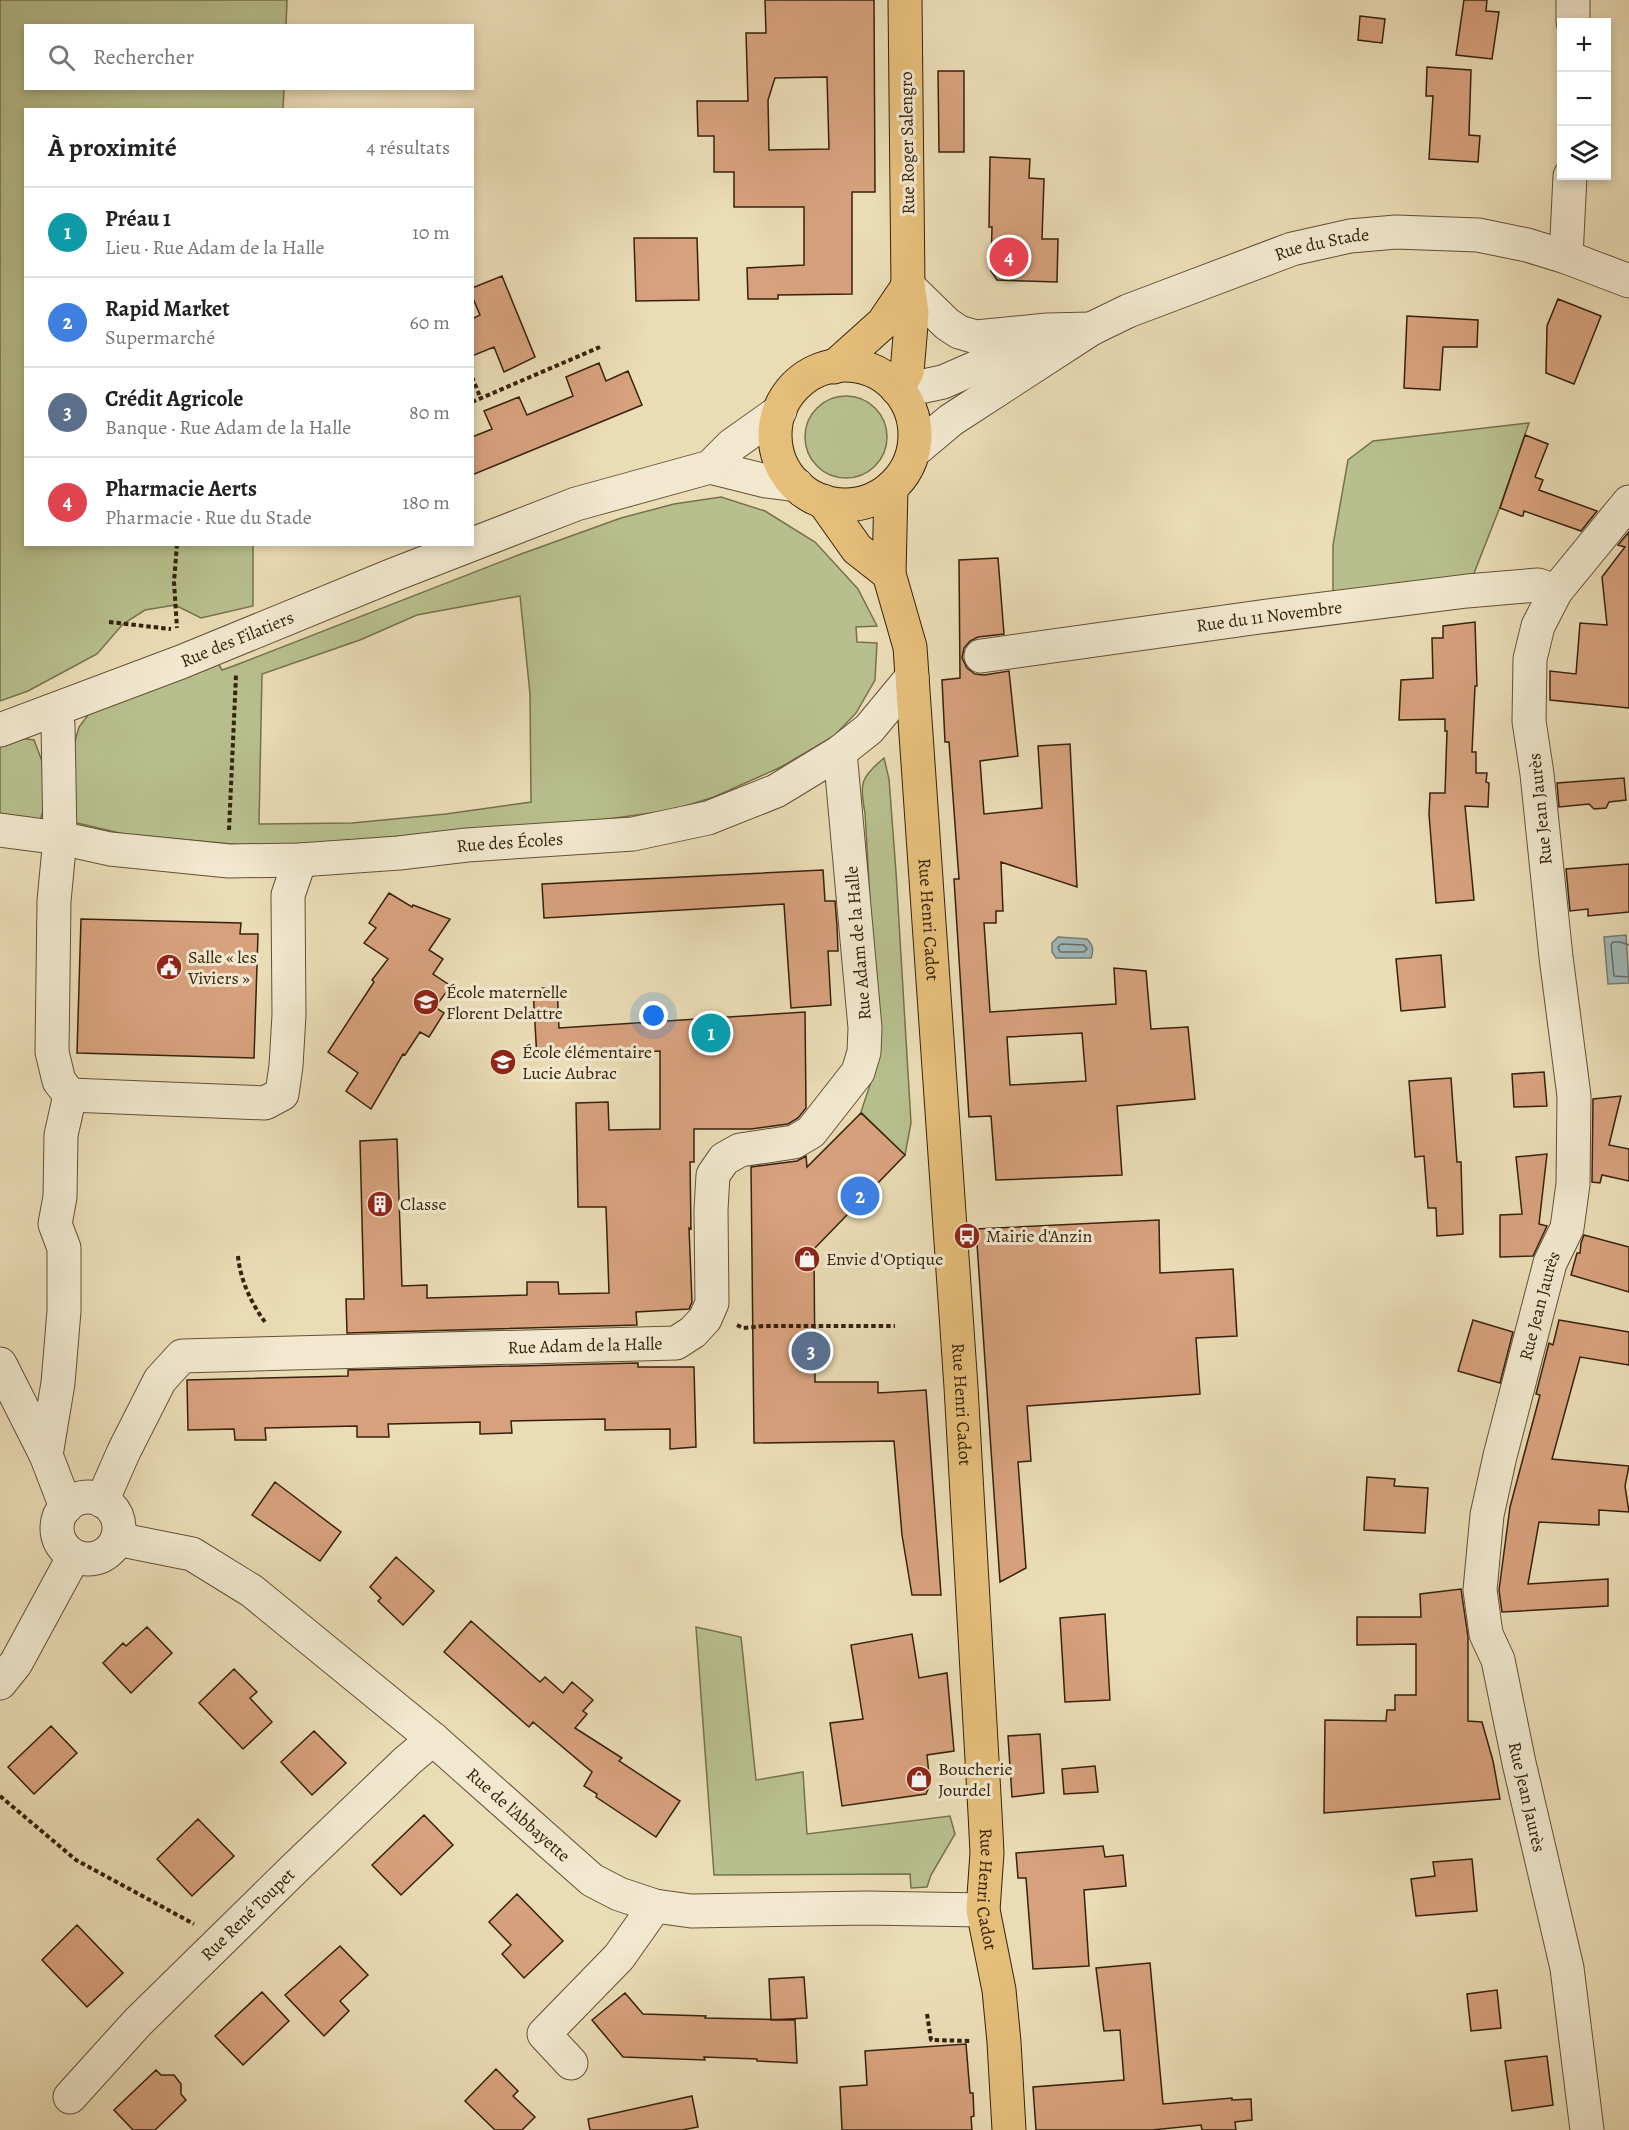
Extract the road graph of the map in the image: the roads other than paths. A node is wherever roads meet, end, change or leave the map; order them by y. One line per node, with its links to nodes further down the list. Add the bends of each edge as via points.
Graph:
1 (905, 0): 7 (main road, Rue Roger Salengro)
2 (1573, 0): 3 (street)
3 (1573, 18)
4 (1570, 180): 5 (street)
5 (1566, 257): 6 (street, Rue du Stade); 8 (street, Rue du Stade, via 1478,235 1396,232 1350,236 1292,249 1128,310)
6 (1629, 281)
7 (908, 286): 9 (street, Rue du Stade, via 959,332 976,337); 10 (main road, via 883,323); 11 (main road, Rue Roger Salengro, via 912,313 907,372)
8 (1091, 329): 9 (street, Rue du Stade); 13 (street, Rue du Stade, via 951,420)
9 (1047, 330): 11 (street, Rue du Stade, via 943,382)
10 (834, 367): 11 (main road, via 869,369); 12 (main road, via 795,386)
11 (898, 390): 13 (main road, via 914,419)
12 (780, 411): 14 (street, Rue des Filatiers, via 732,445); 16 (main road, via 777,451 788,475)
13 (914, 451): 15 (main road, via 909,465)
14 (710, 467): 16 (street); 18 (street, Rue des Filatiers, via 576,504)
15 (891, 488): 16 (main road, via 859,504 841,505); 20 (main road, Rue Henri Cadot)
16 (810, 493): 20 (main road, via 857,549)
17 (1629, 502): 21 (street, Rue Jean Jaurès)
18 (474, 544)
19 (468, 546): 24 (street, Rue des Filatiers)
20 (890, 574): 23 (main road, Rue Henri Cadot, via 910,647)
21 (1556, 591): 22 (street, Rue du 11 Novembre, via 1538,585 1467,591); 44 (street, Rue Jean Jaurès, via 1538,626 1530,659 1529,721 1574,1096 1573,1184 1567,1228 1550,1263 1500,1456 1487,1515 1480,1590 1486,1634 1498,1660 1567,1968)
22 (981, 656)
23 (912, 677): 26 (street, Rue des Écoles, via 869,729); 40 (main road, Rue Henri Cadot, via 961,1387 987,1853)
24 (54, 710): 25 (street, Rue des Filatiers); 28 (street, via 58,725)
25 (0, 730)
26 (840, 752): 29 (street, Rue des Écoles, via 776,791 708,818 633,834); 33 (street, Rue Adam de la Halle, via 864,1052 858,1072 812,1132 794,1142 740,1150 724,1159 713,1174 712,1303 693,1332 676,1342 182,1356 160,1380)
27 (0, 831): 28 (street, Rue des Écoles)
28 (60, 838): 29 (street, Rue des Écoles, via 110,849 229,861); 30 (street, via 54,901 52,1053 59,1081)
29 (300, 860): 30 (street, via 288,895 289,1015 282,1094 265,1103)
30 (70, 1095): 32 (street, via 61,1135 56,1224 64,1248 63,1311 58,1383)
31 (0, 1364): 32 (street)
32 (46, 1455): 34 (street)
33 (102, 1501): 34 (street, via 83,1498); 35 (street, via 115,1513)
34 (66, 1507): 36 (street, via 60,1515 57,1534)
35 (117, 1539): 36 (street, via 99,1557); 38 (street, Rue de l'Abbayette, via 192,1554 226,1573)
36 (74, 1556): 37 (street, via 16,1663)
37 (0, 1683)
38 (434, 1739): 39 (street, Rue de l'Abbayette, via 592,1880); 42 (street, Rue René Toupet, via 138,2022)
39 (655, 1906): 40 (street, Rue de l'Abbayette, via 691,1911); 41 (street, via 619,1957 544,2034)
40 (983, 1910): 43 (main road, Rue Henri Cadot, via 999,1990)
41 (571, 2063)
42 (70, 2097)
43 (1009, 2130)
44 (1587, 2130)

